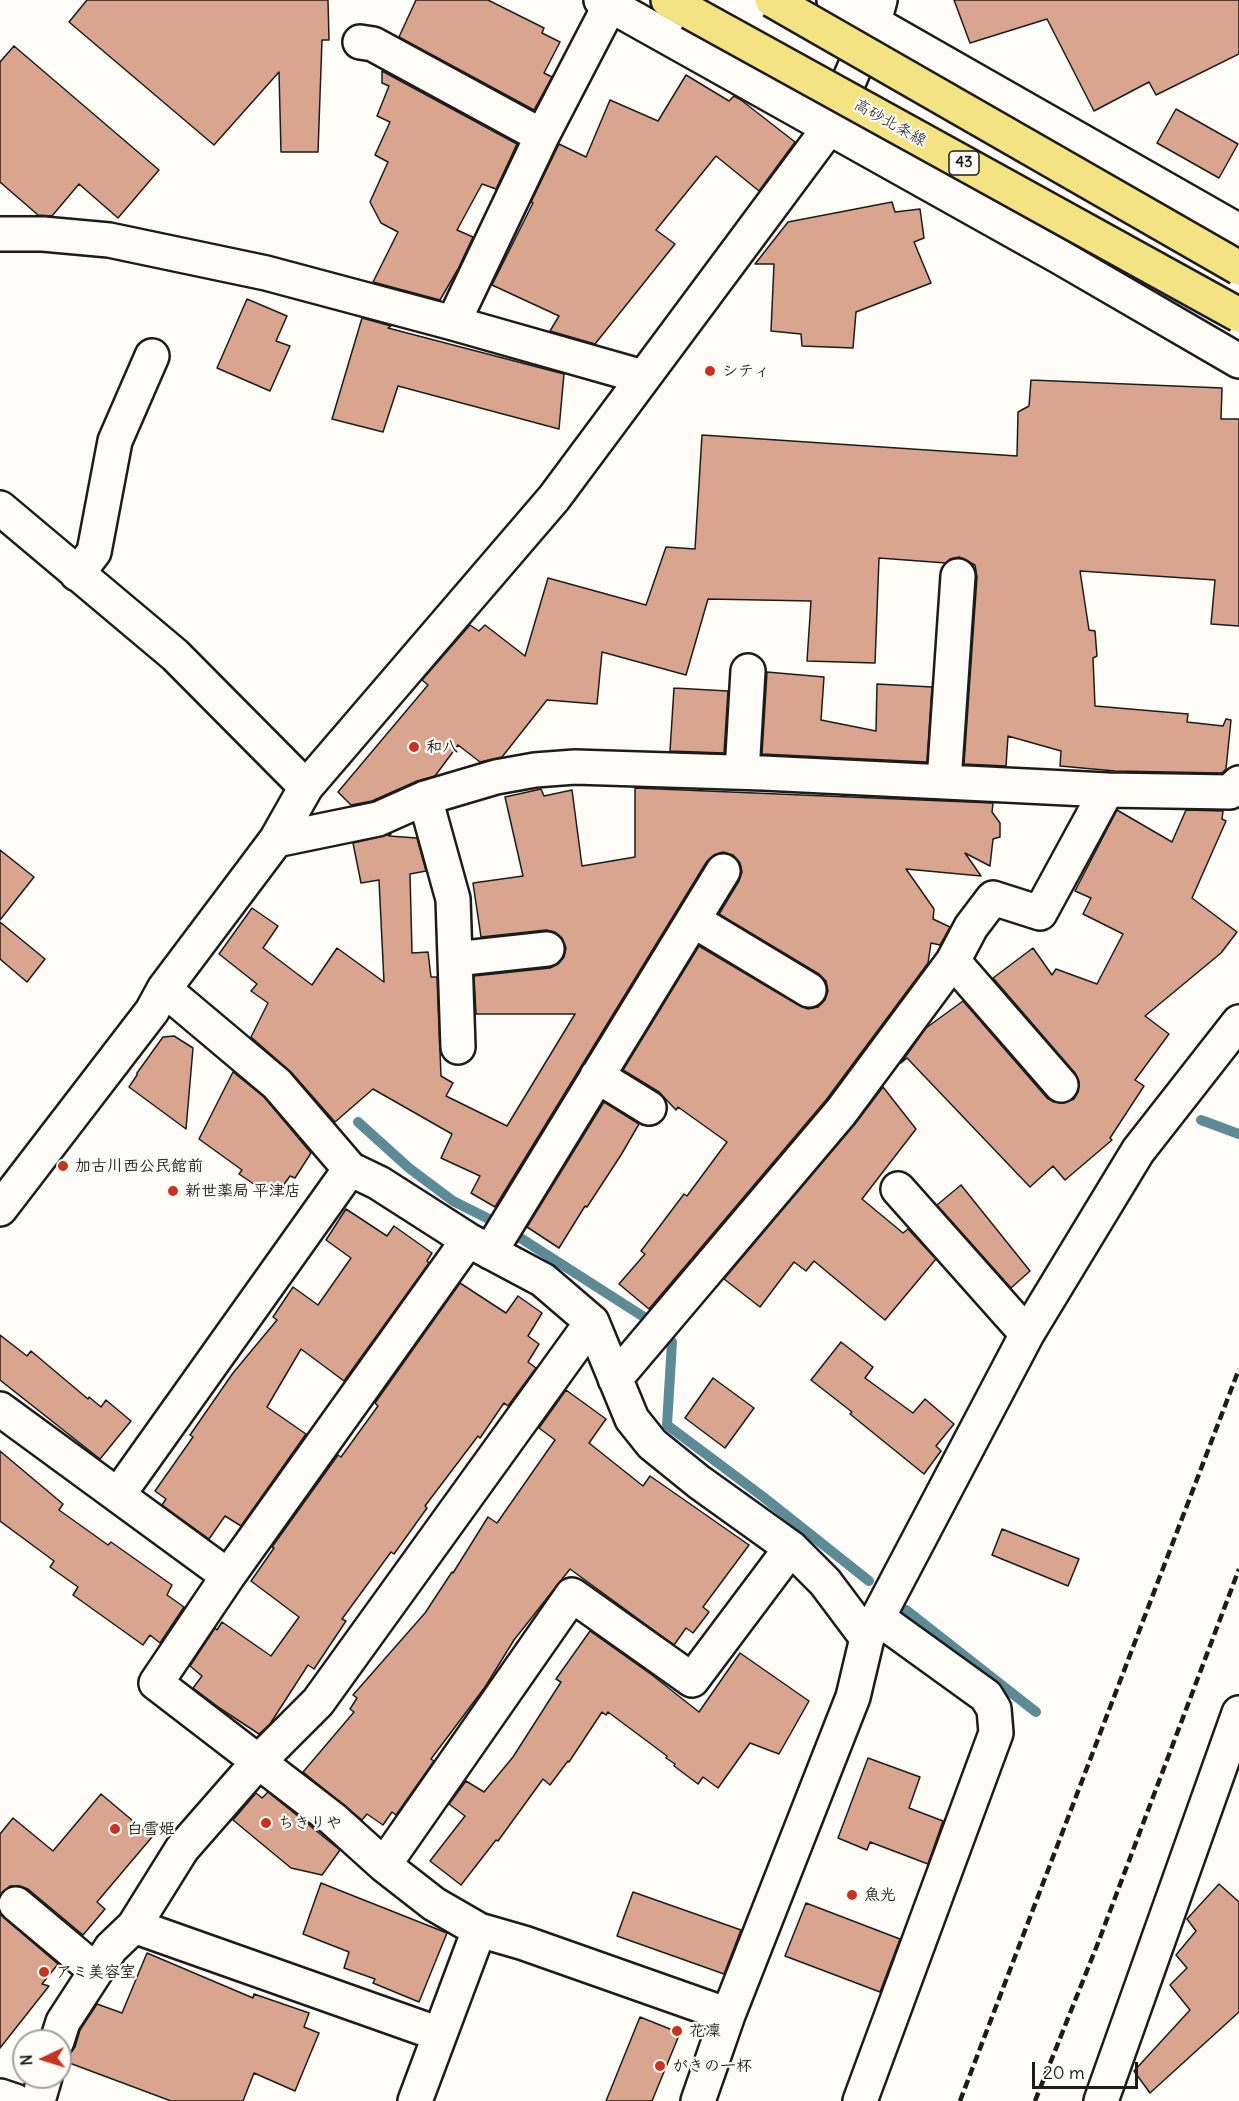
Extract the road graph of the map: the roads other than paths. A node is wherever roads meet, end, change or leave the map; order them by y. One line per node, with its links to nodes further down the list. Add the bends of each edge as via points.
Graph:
1 (772, 0): 11 (main road, bridge)
2 (834, 0): 5 (street)
3 (605, 3): 7 (street); 8 (street)
4 (679, 6): 12 (main road, 高砂北条線 / 43, bridge)
5 (877, 11): 7 (street); 9 (street)
6 (360, 42): 8 (street, via 373,44)
7 (829, 128): 15 (street); 16 (street)
8 (542, 136): 13 (street)
9 (1239, 231)
10 (0, 234): 13 (street, via 109,240 161,250 266,273)
11 (1239, 268)
12 (1239, 315)
13 (453, 323): 16 (street)
14 (152, 356): 18 (street, via 116,441 94,552)
15 (1239, 361)
16 (643, 377): 24 (street, via 554,498)
17 (0, 508): 18 (street)
18 (77, 574): 24 (street, via 175,655)
19 (958, 576): 22 (street)
20 (748, 671): 21 (street)
21 (742, 772): 22 (street); 26 (street, via 545,769 496,777)
22 (944, 782): 25 (street)
23 (1239, 783): 25 (street, via 1230,792)
24 (306, 787): 27 (street)
25 (1107, 790): 32 (street, via 1040,913 993,898)
26 (425, 798): 27 (street, via 378,819); 31 (street, via 453,899)
27 (276, 840): 33 (street)
28 (723, 870): 29 (street)
29 (693, 920): 34 (street); 37 (street)
30 (547, 949): 31 (street)
31 (455, 958): 36 (street)
32 (952, 961): 38 (street); 46 (street, via 841,1112)
33 (164, 989): 40 (street, via 277,1084); 42 (street, via 152,1011)
34 (808, 990)
35 (1239, 1022): 45 (street, via 1138,1151)
36 (458, 1047)
37 (597, 1076): 39 (street); 43 (street)
38 (1061, 1085)
39 (649, 1108)
40 (350, 1169): 43 (street); 48 (street)
41 (898, 1189): 45 (street)
42 (0, 1209)
43 (491, 1239): 44 (street); 50 (street)
44 (592, 1322): 46 (street); 53 (street, via 318,1702)
45 (1027, 1334): 51 (street)
46 (615, 1379): 49 (street, via 632,1419 652,1444)
47 (0, 1408): 48 (street)
48 (118, 1495): 50 (street)
49 (791, 1548): 51 (street); 54 (street, via 692,1680 572,1595)
50 (228, 1576): 53 (street, via 156,1683)
51 (873, 1628): 59 (street, via 853,1697); 66 (street, via 986,1696 994,1709 996,1733)
52 (1239, 1713): 67 (street)
53 (259, 1761): 54 (street, via 333,1818); 56 (street, via 182,1849)
54 (384, 1865): 57 (street, via 434,1904)
55 (16, 1904): 58 (street)
56 (134, 1926): 58 (street, via 111,1948); 61 (street)
57 (479, 1930): 59 (street); 61 (street)
58 (96, 1971): 60 (street)
59 (728, 2015): 65 (street)
60 (61, 2029)
61 (439, 2034): 64 (street)
62 (0, 2096): 63 (street)
63 (15, 2101)
64 (415, 2101)
65 (698, 2101)
66 (860, 2101)
67 (1101, 2101)

